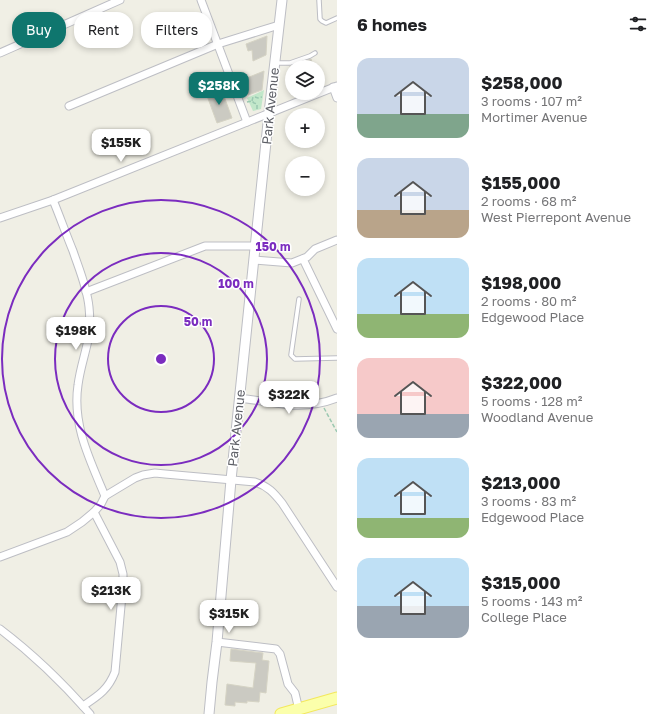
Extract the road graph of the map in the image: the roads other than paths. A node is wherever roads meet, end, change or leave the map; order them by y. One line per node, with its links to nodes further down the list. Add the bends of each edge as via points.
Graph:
1 (120, 0): 8 (street)
2 (201, 0): 7 (street)
3 (282, 0): 6 (street, Park Avenue)
4 (319, 0): 5 (lane, via 320,19 326,23)
5 (337, 18)
6 (279, 25): 7 (street); 10 (street, Park Avenue)
7 (218, 44): 13 (street); 15 (street)
8 (0, 53)
9 (315, 53): 10 (lane, via 290,63)
10 (275, 63): 14 (street, Park Avenue)
11 (335, 87): 12 (street); 14 (street)
12 (337, 98)
13 (69, 106)
14 (269, 113): 15 (street); 19 (street, Park Avenue)
15 (247, 122): 16 (street)
16 (53, 200): 17 (street); 22 (street)
17 (0, 218)
18 (337, 240): 20 (street, via 315,249)
19 (255, 246): 21 (street, Park Avenue); 22 (street, via 205,246)
20 (303, 259): 21 (street, via 292,263); 24 (street)
21 (254, 260): 26 (street, Park Avenue)
22 (86, 292): 29 (street, via 90,325 78,387 78,416 84,444)
23 (299, 299): 25 (lane, via 291,355 295,360)
24 (337, 329)
25 (337, 358)
26 (239, 398): 27 (street, via 298,406); 28 (street, Park Avenue)
27 (337, 398)
28 (231, 480): 29 (street, via 155,473 135,478); 32 (street, via 264,485 276,496); 34 (street, Park Avenue)
29 (105, 496): 30 (street)
30 (94, 512): 31 (street, via 67,532); 36 (street, via 120,562 123,584 115,672 107,688)
31 (0, 557)
32 (337, 587)
33 (0, 629): 36 (street, via 34,656)
34 (217, 642): 37 (street, via 276,650 280,654 288,684 295,693); 39 (street, Park Avenue)
35 (337, 698): 37 (main road)
36 (83, 706): 38 (street)
37 (299, 710): 40 (main road)
38 (90, 714)
39 (209, 714)
40 (281, 714)

